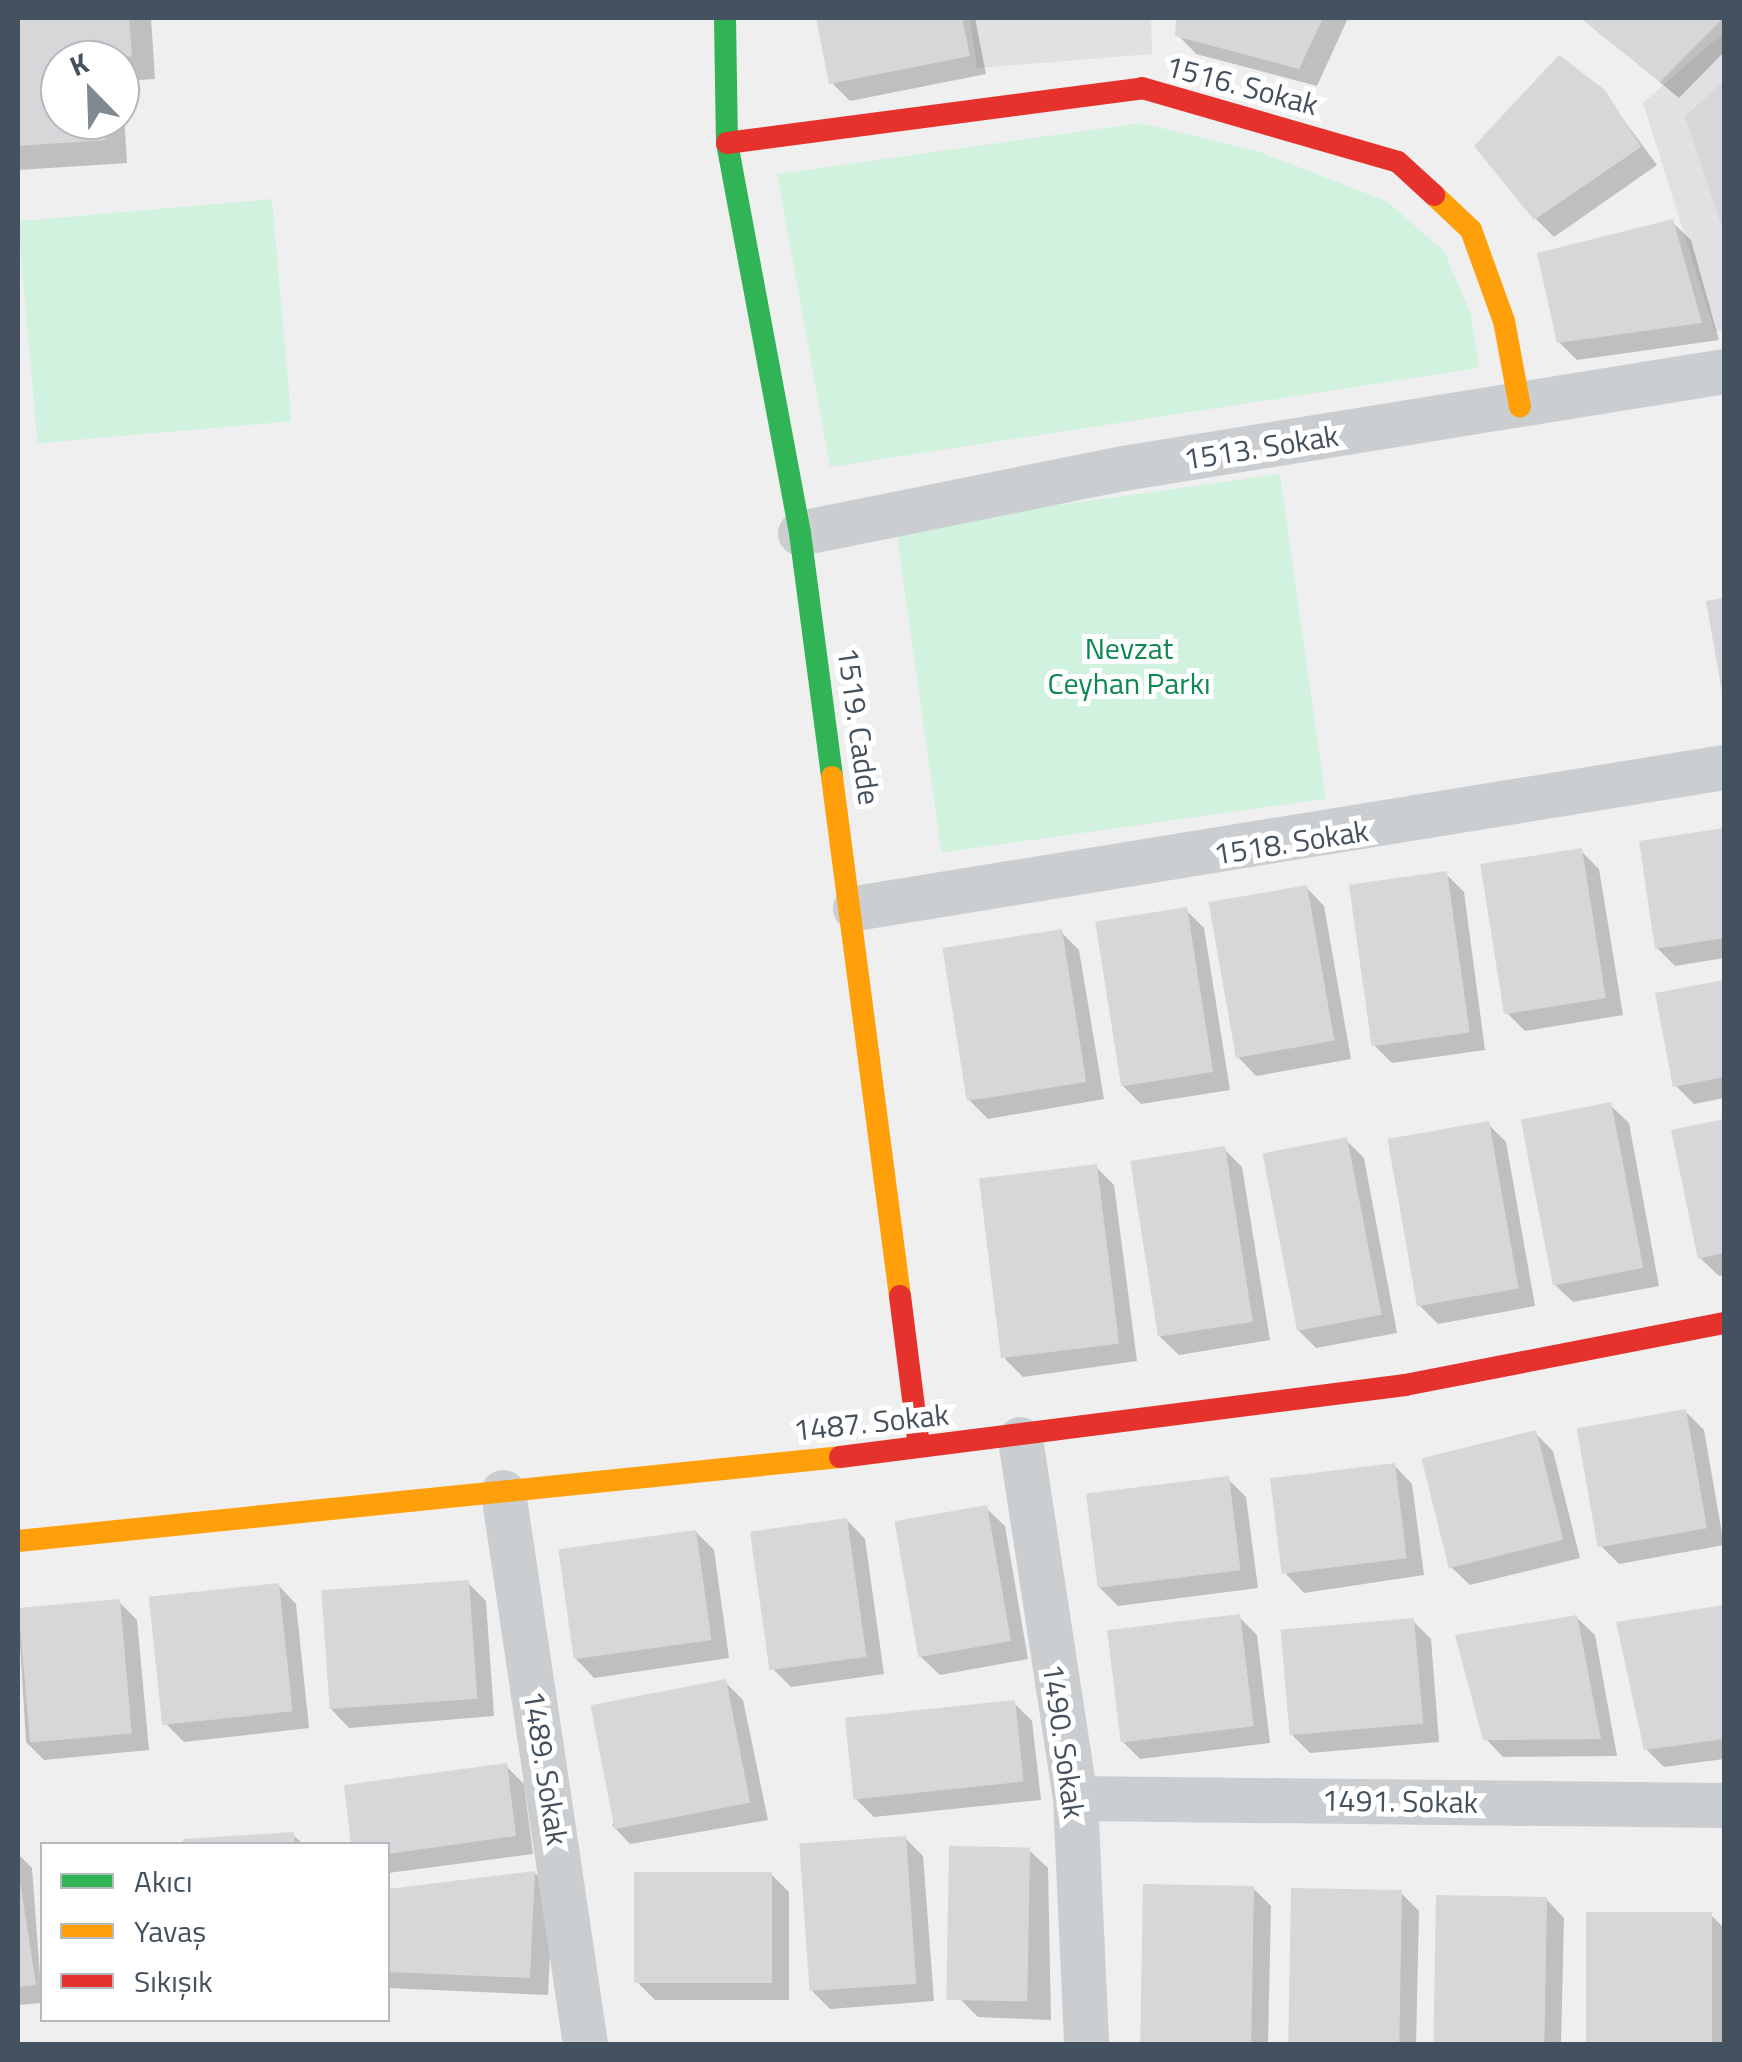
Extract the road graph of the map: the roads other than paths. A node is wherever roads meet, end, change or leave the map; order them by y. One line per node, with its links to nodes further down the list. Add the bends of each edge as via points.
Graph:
1 (725, 18): 2 (street, 1519. Cadde)
2 (727, 143): 4 (street, 1516. Sokak, via 1142,88 1398,162 1471,230 1504,321); 5 (street, 1519. Cadde)
3 (1724, 371): 4 (street, 1513. Sokak)
4 (1520, 406): 5 (street, 1513. Sokak, via 1123,468)
5 (800, 532): 7 (street, 1519. Cadde)
6 (1724, 767): 7 (street, 1518. Sokak)
7 (856, 908): 10 (street, 1519. Cadde)
8 (1724, 1323): 9 (street, 1487. Sokak, via 1404,1385)
9 (1020, 1440): 10 (street, 1487. Sokak); 13 (street, 1490. Sokak)
10 (919, 1446): 11 (street, 1487. Sokak)
11 (503, 1492): 12 (street, 1487. Sokak); 15 (street, 1489. Sokak)
12 (18, 1540)
13 (1074, 1798): 14 (street, 1491. Sokak); 16 (street, 1490. Sokak)
14 (1724, 1805)
15 (585, 2044)
16 (1086, 2044)

